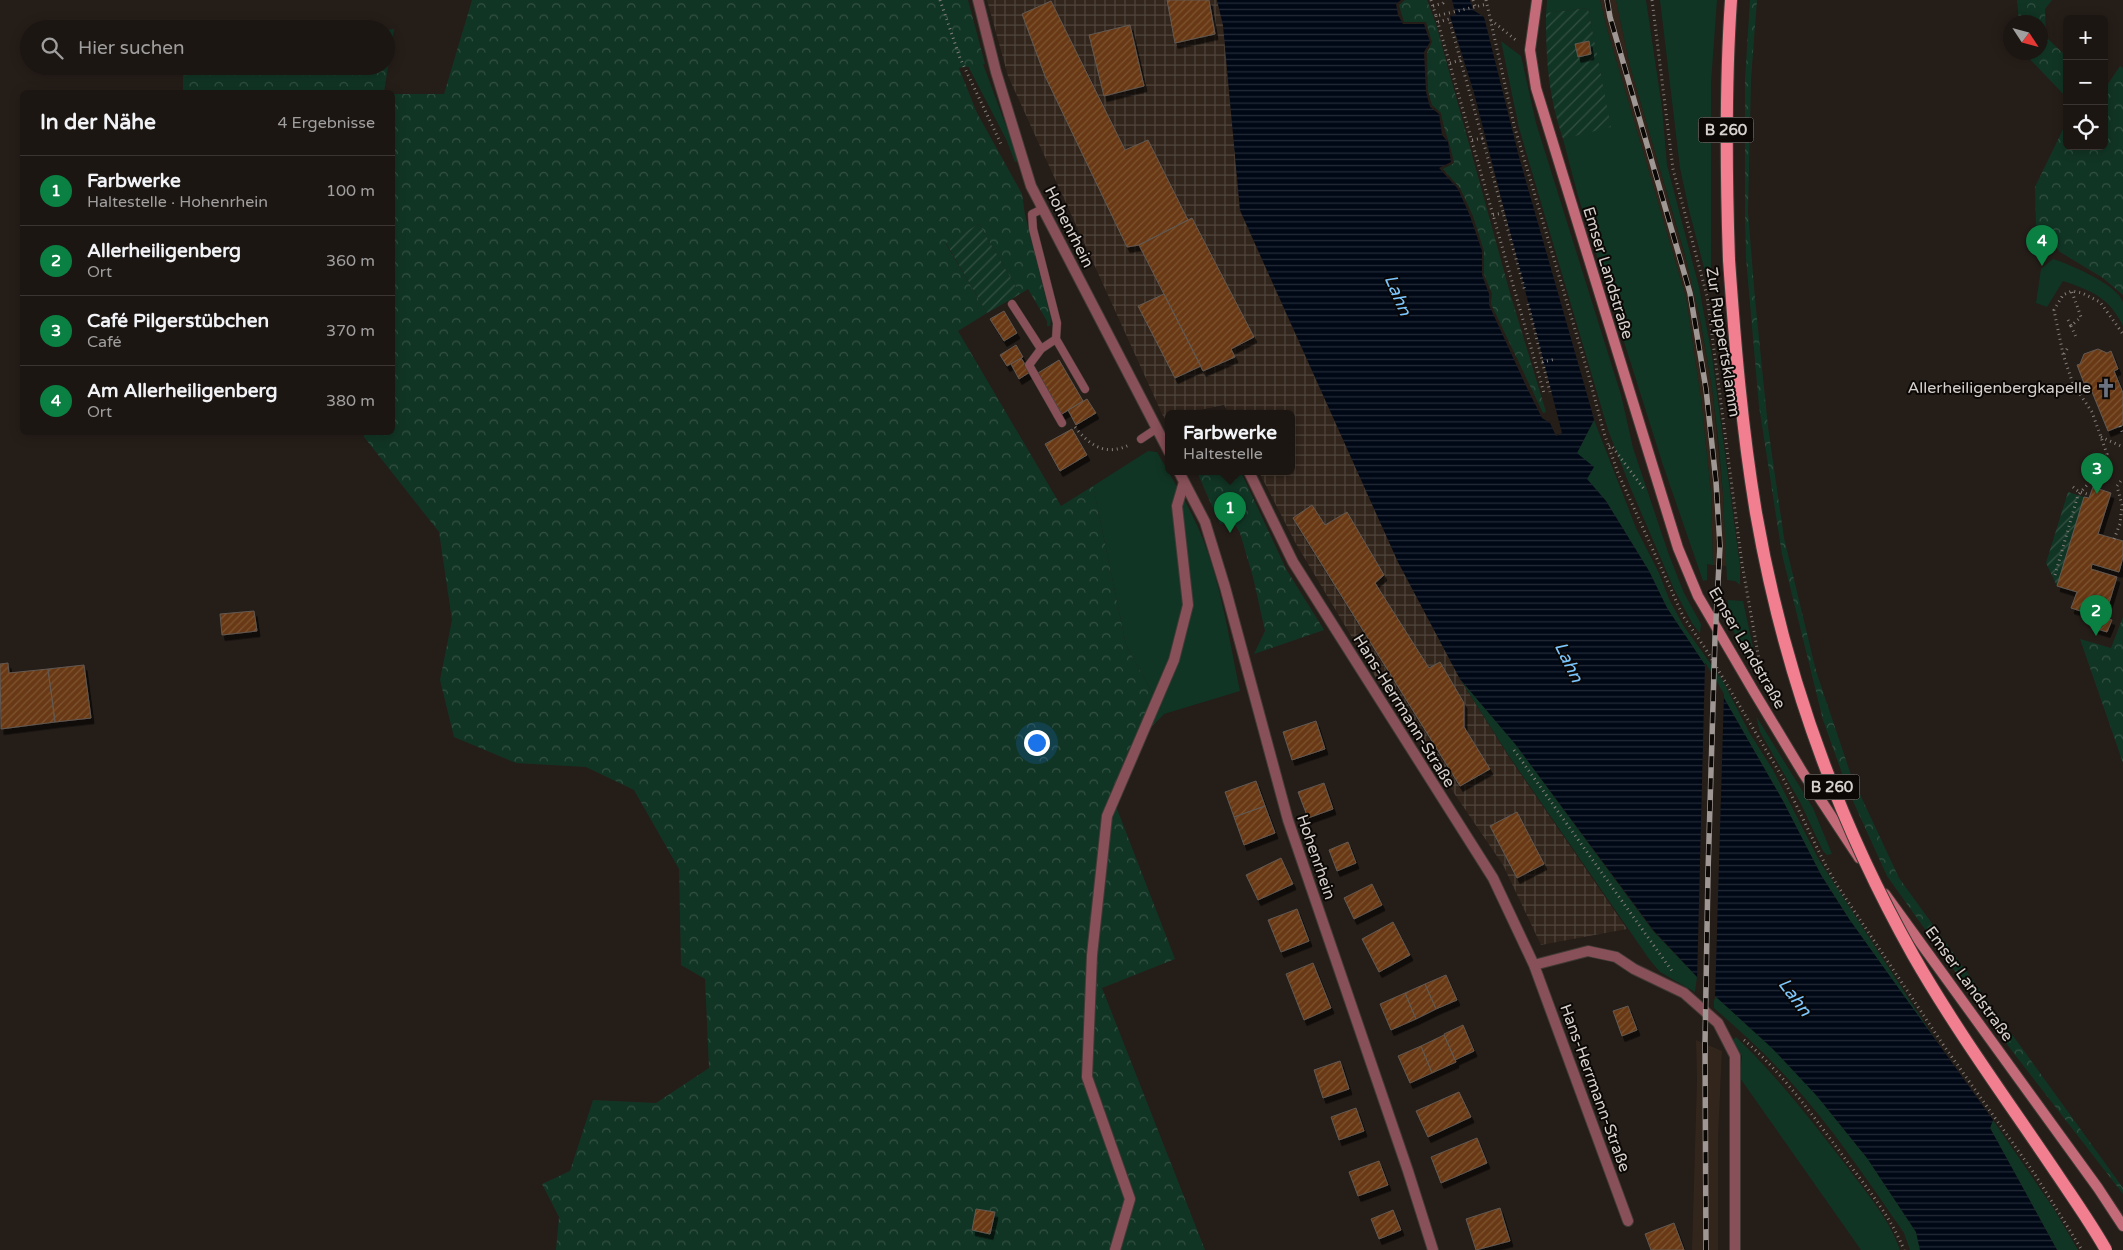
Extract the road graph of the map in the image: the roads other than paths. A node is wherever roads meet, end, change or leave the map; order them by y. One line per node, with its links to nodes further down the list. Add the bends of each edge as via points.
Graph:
1 (978, 0): 4 (street, Hohenrhein, via 996,72 1031,186)
2 (1537, 0): 18 (street, Emser Landstraße, via 1530,50 1547,126 1658,487 1698,596 1841,832)
3 (1731, 0): 22 (main road, B 260, bridge, via 1725,156 1729,260 1742,414 1756,513 1772,593 1802,700 1820,754 1863,858 1915,958)
4 (1042, 209): 6 (lane, via 1032,214 1033,229 1057,323); 10 (street, Hohenrhein)
5 (1012, 304): 7 (lane)
6 (1056, 339): 7 (lane); 8 (lane)
7 (1040, 350): 9 (lane, via 1029,365)
8 (1085, 389)
9 (1062, 423)
10 (1156, 428): 11 (lane); 12 (street, Hohenrhein)
11 (1141, 438)
12 (1165, 439)
13 (1180, 475): 15 (street, Hohenrhein)
14 (1250, 475): 16 (street, Hans-Herrmann-Straße, via 1294,562 1493,878)
15 (1184, 482): 19 (street, via 1177,506 1188,605 1174,660 1107,816 1092,955 1087,1077 1130,1199); 20 (street, Hohenrhein, via 1205,522 1288,820)
16 (1534, 965): 17 (street, Hans-Herrmann-Straße); 21 (street, via 1588,951 1616,957 1684,993 1718,1023 1735,1056)
17 (1628, 1221)
18 (2123, 1226)
19 (1115, 1250)
20 (1433, 1250)
21 (1735, 1250)
22 (2106, 1250)

